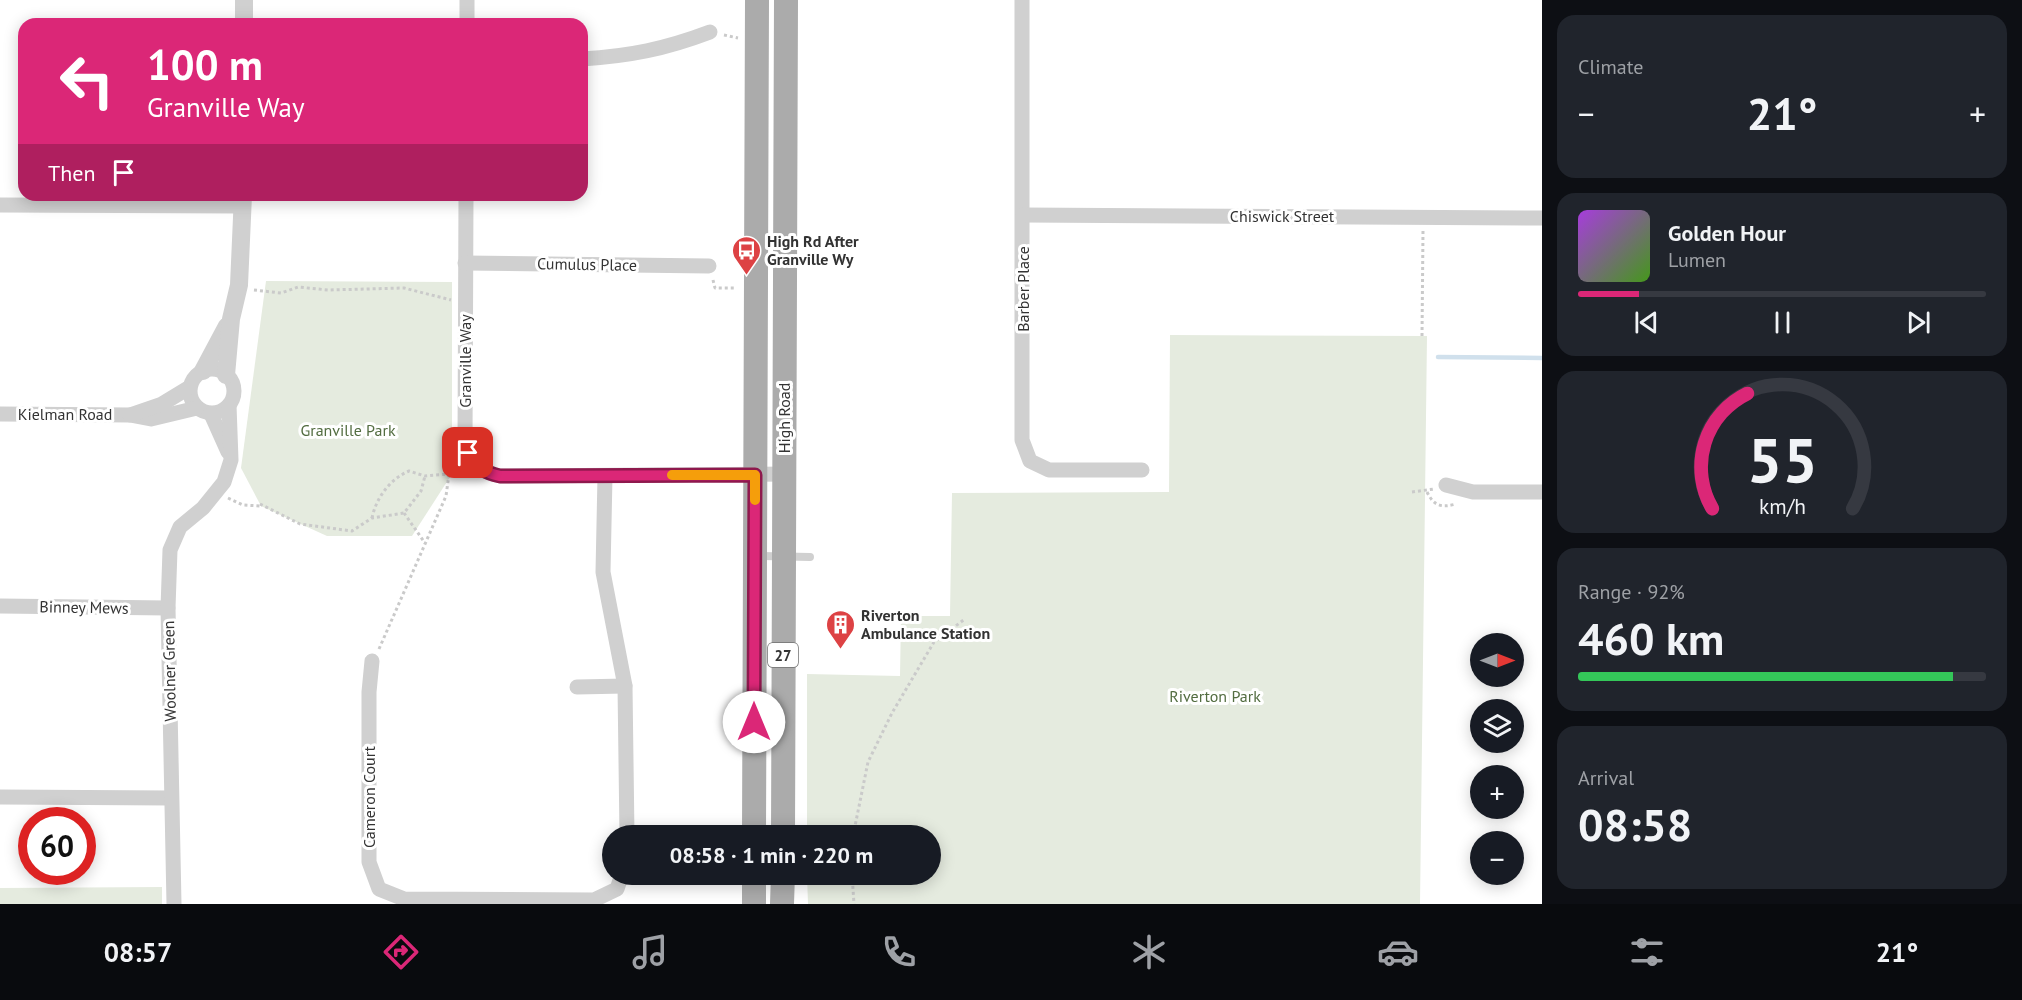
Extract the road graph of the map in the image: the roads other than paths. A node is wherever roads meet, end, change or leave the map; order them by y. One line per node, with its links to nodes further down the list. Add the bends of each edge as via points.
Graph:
1 (244, 0): 6 (street)
2 (467, 0): 7 (street)
3 (757, 0): 29 (main road, High Road / 27)
4 (786, 0): 28 (main road, High Road / 27)
5 (1022, 0): 14 (street, Barber Place)
6 (244, 18)
7 (467, 18)
8 (710, 32): 9 (street, via 667,48)
9 (588, 59)
10 (194, 201): 13 (street)
11 (243, 201): 18 (street, Kielman Road, via 239,285)
12 (466, 201): 16 (street, Granville Way)
13 (0, 205)
14 (1023, 215): 15 (street, Chiswick Street); 27 (street, Barber Place, via 1022,441 1030,461 1049,470)
15 (1542, 218)
16 (465, 263): 17 (street, Cumulus Place); 30 (street, Granville Way, via 465,443 474,464 500,476)
17 (709, 266)
18 (231, 319): 19 (street, Kielman Road); 20 (street, Kielman Road)
19 (203, 371): 20 (street, via 216,370); 21 (street, Kielman Road, via 194,377)
20 (226, 375): 22 (street, Kielman Road, via 233,386)
21 (190, 387): 23 (street, via 192,402); 25 (street, Kielman Road, via 162,404)
22 (229, 405): 23 (street, Kielman Road, via 224,410); 26 (street)
23 (204, 411): 25 (street, Kielman Road, via 151,419); 26 (street)
24 (0, 414): 25 (street, Kielman Road)
25 (130, 415)
26 (231, 460): 37 (street, Woolner Green, via 219,491 180,527 174,538)
27 (1142, 470)
28 (784, 474): 29 (street); 34 (main road, High Road / 27)
29 (755, 475): 30 (street); 33 (main road, High Road / 27)
30 (605, 476): 39 (street, via 603,572)
31 (1446, 485): 32 (street, via 1473,492)
32 (1542, 492)
33 (755, 556): 34 (lane); 44 (main road, High Road / 27)
34 (784, 557): 35 (lane); 45 (main road, High Road / 27)
35 (810, 557)
36 (0, 606): 37 (street, Binney Mews)
37 (168, 608): 42 (street, Woolner Green)
38 (372, 661): 46 (street, Cameron Court, via 369,862 379,890 404,899 594,900)
39 (625, 686): 40 (street); 43 (street)
40 (577, 687)
41 (0, 797): 42 (street)
42 (171, 798): 49 (street, Woolner Green)
43 (627, 825)
44 (754, 825)
45 (783, 825)
46 (618, 885)
47 (754, 885): 50 (main road)
48 (783, 885): 51 (main road)
49 (174, 904)
50 (754, 904)
51 (782, 904)

